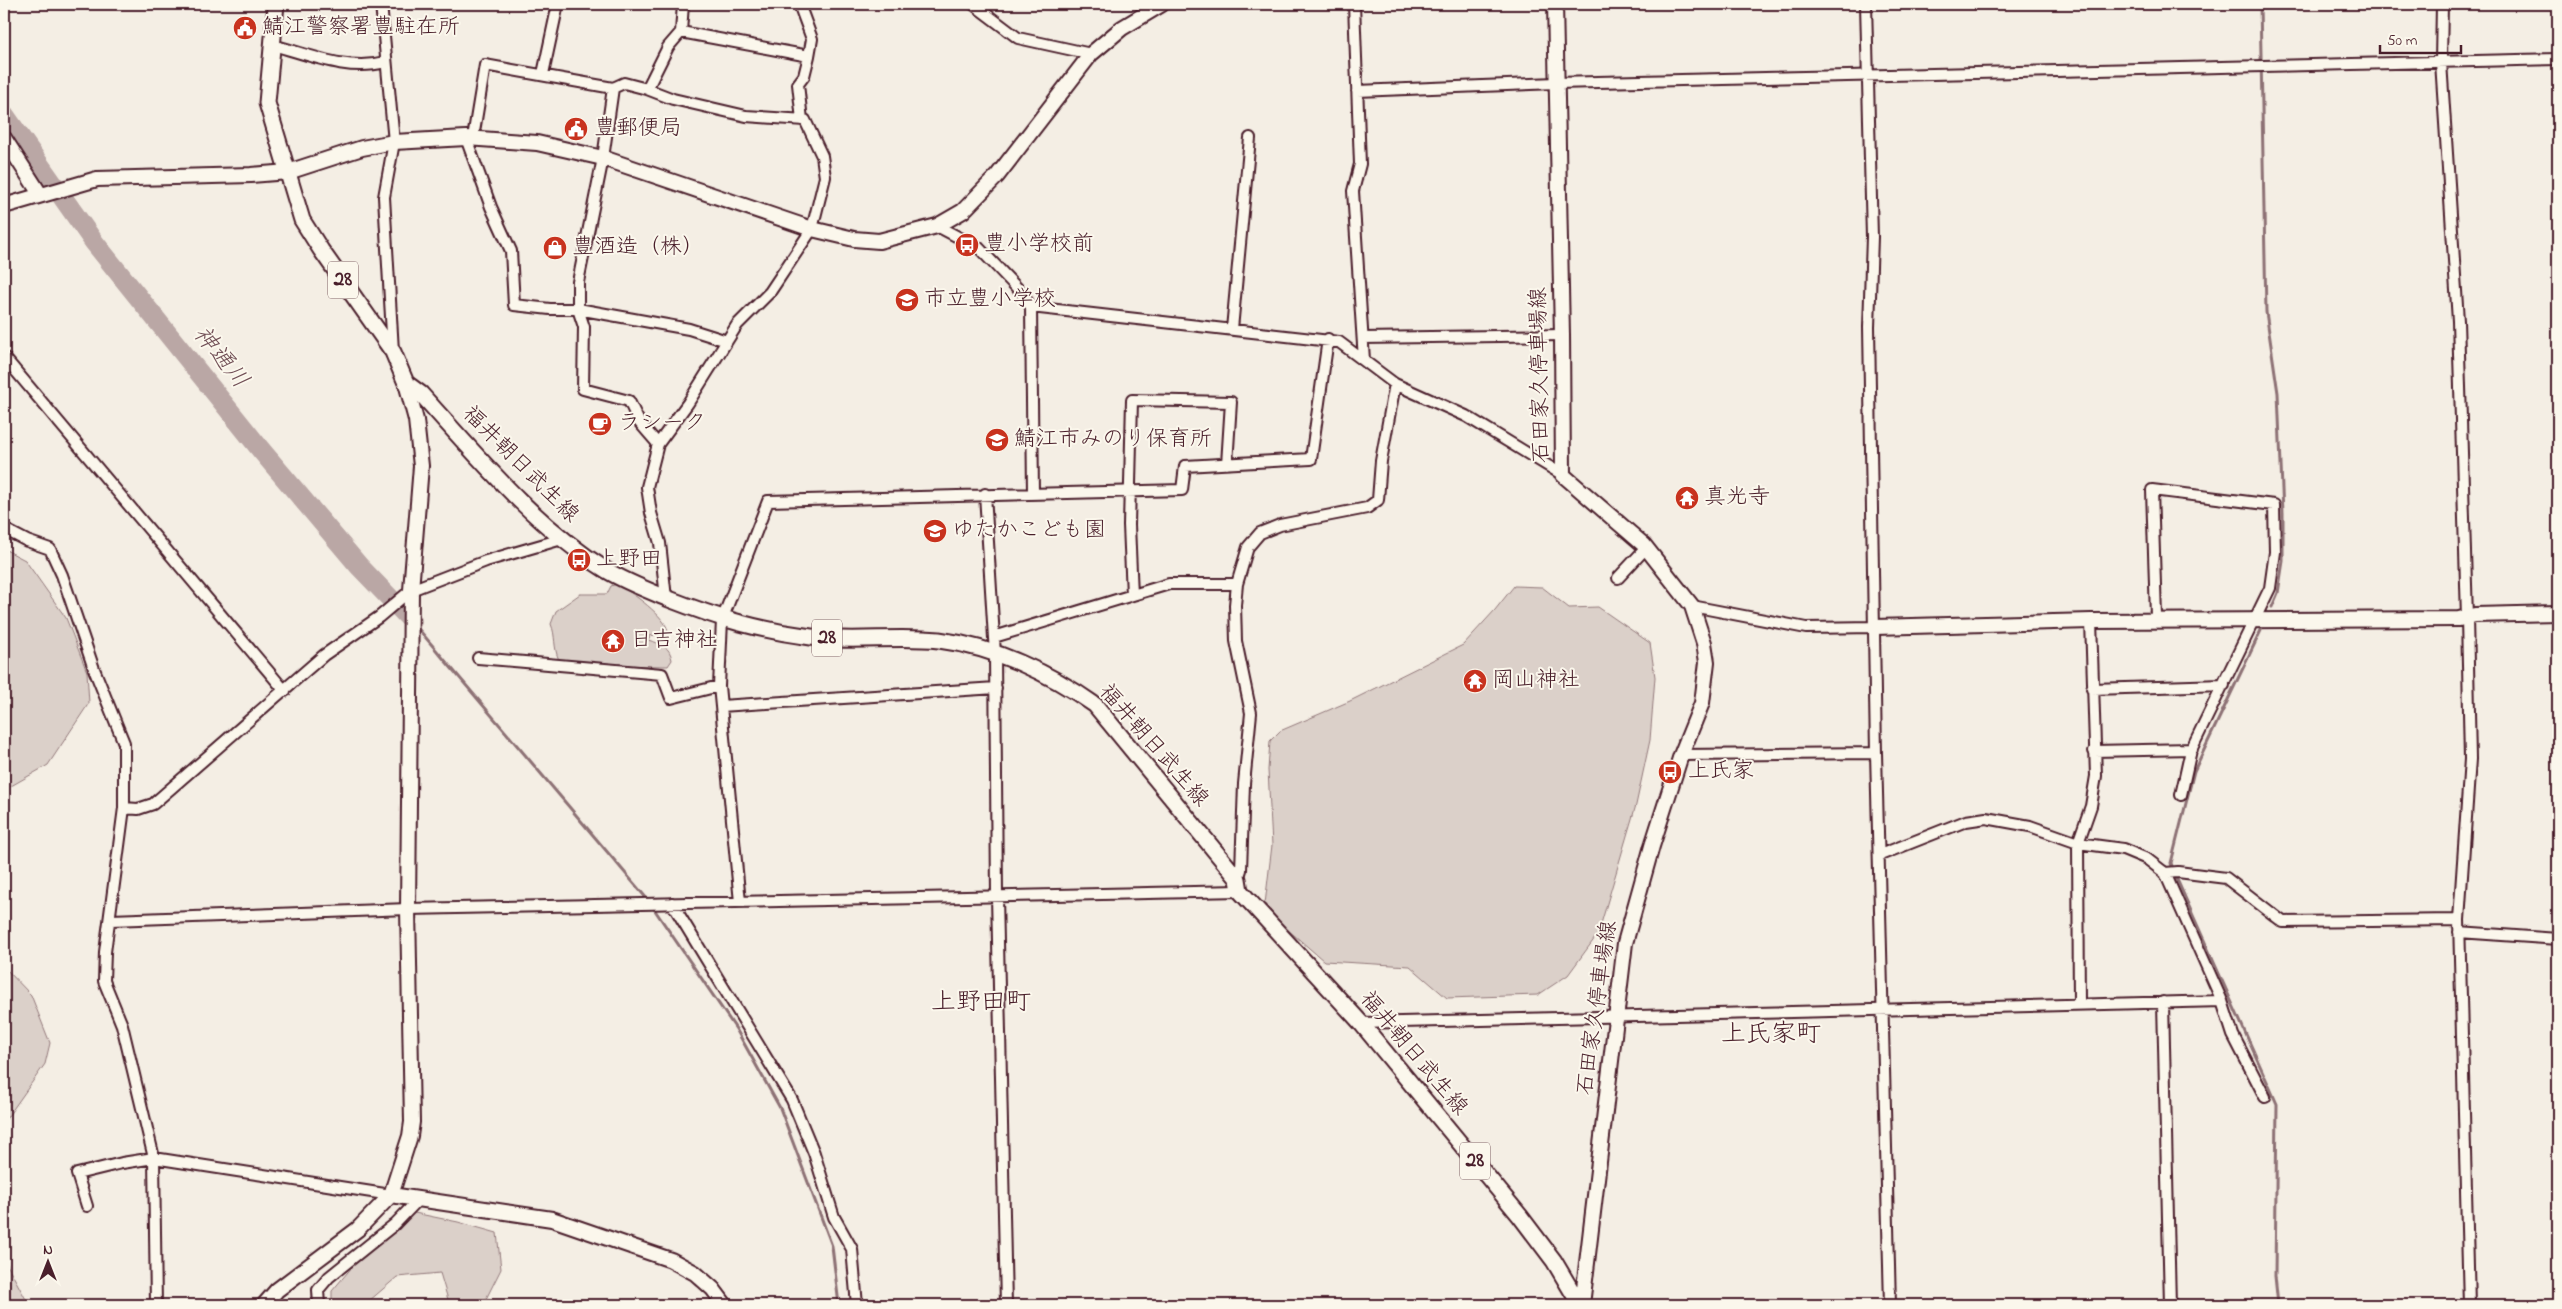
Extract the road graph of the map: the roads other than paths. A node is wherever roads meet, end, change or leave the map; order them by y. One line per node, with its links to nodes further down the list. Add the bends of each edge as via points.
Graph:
1 (276, 4): 13 (main road, 28)
2 (381, 4): 17 (street)
3 (558, 4): 19 (street)
4 (683, 4): 12 (street)
5 (799, 4): 15 (street, via 812,39)
6 (973, 4): 14 (street, via 1018,38)
7 (1162, 4): 14 (street, via 1122,28)
8 (1354, 4): 24 (street)
9 (1555, 4): 21 (street, 石田家久停車場線)
10 (1866, 4): 20 (street)
11 (2442, 4): 18 (street)
12 (681, 32): 15 (street); 23 (street, via 668,47)
13 (273, 45): 17 (street, via 349,66); 31 (main road, 28, via 267,102)
14 (1091, 54): 34 (street, via 984,192 963,212)
15 (809, 56): 25 (street, via 804,76 798,84)
16 (2558, 59): 18 (street)
17 (385, 62): 29 (street, via 392,99)
18 (2440, 62): 20 (street); 65 (street, via 2458,321)
19 (543, 74): 22 (street); 27 (street, via 485,66)
20 (1868, 76): 21 (street); 69 (street)
21 (1556, 83): 24 (street); 39 (street, 石田家久停車場線)
22 (613, 88): 23 (street, via 624,83); 30 (street)
23 (647, 89): 25 (street, via 673,99 746,116)
24 (1357, 91): 40 (street, via 1360,164 1353,191)
25 (802, 120): 35 (street, via 805,120 822,156 825,177)
26 (4, 138): 32 (street)
27 (469, 138): 29 (street); 30 (street, via 537,143); 37 (street, via 491,206 511,250 514,305)
28 (1250, 138): 38 (street)
29 (394, 142): 31 (street, via 362,148); 43 (street, via 384,197)
30 (603, 158): 35 (street); 37 (street, via 578,282)
31 (288, 172): 32 (street, via 97,179); 43 (main road, 28, via 302,220)
32 (43, 193): 33 (street)
33 (4, 206)
34 (937, 226): 35 (street, via 879,241); 36 (street, via 979,248)
35 (812, 229): 42 (street, via 770,292 737,324)
36 (1031, 307): 38 (street); 53 (street)
37 (578, 309): 42 (street, via 689,329); 48 (street, via 584,326 583,389 629,401 639,422)
38 (1232, 329): 41 (street)
39 (1562, 335): 40 (street); 50 (street, 石田家久停車場線)
40 (1363, 338): 45 (street)
41 (1328, 339): 45 (street, via 1339,342); 49 (street, via 1311,460)
42 (727, 341): 48 (street)
43 (393, 352): 46 (main road, 28)
44 (4, 357): 77 (street)
45 (1364, 360): 47 (street)
46 (406, 384): 55 (main road, 福井朝日武生線 / 28, via 421,394 525,506); 59 (street, via 416,420 422,466)
47 (1395, 384): 50 (street, via 1466,416); 58 (street, via 1381,461 1378,500 1367,508 1321,515 1260,533 1248,547)
48 (658, 444): 61 (street, via 647,487 660,543)
49 (1227, 464): 51 (street, via 1184,466 1182,490); 51 (street, via 1231,402 1132,400)
50 (1563, 475): 56 (street, 石田家久停車場線)
51 (1130, 491): 53 (street); 60 (street)
52 (985, 494): 53 (street); 66 (street, via 768,500); 70 (street)
53 (1033, 494)
54 (4, 529): 84 (street, via 50,549 62,575 94,669 124,743)
55 (562, 539): 59 (street, via 486,562); 61 (main road, 福井朝日武生線 / 28, via 606,570)
56 (1646, 548): 57 (street); 62 (street, 石田家久停車場線)
57 (1618, 578)
58 (1237, 584): 60 (street, via 1169,584); 88 (street, via 1236,641 1251,714)
59 (411, 590): 77 (street, via 324,655); 92 (street)
60 (1132, 595): 70 (street)
61 (666, 598): 66 (main road, 福井朝日武生線 / 28)
62 (1692, 606): 69 (street, via 1806,628); 82 (street, 石田家久停車場線, via 1707,662 1702,703)
63 (2558, 613): 65 (street)
64 (2156, 616): 67 (street, via 2152,490 2274,505 2275,552 2270,588)
65 (2467, 617): 67 (street); 94 (street, via 2470,759)
66 (722, 620): 71 (main road, 福井朝日武生線 / 28, via 813,638 939,640); 74 (street)
67 (2256, 620): 68 (street); 73 (street)
68 (2092, 621): 69 (street); 76 (street)
69 (1875, 627): 81 (street)
70 (994, 637): 71 (street)
71 (995, 654): 75 (street); 88 (main road, 福井朝日武生線 / 28, via 1033,668 1095,705)
72 (478, 658): 74 (street, via 662,674 671,698)
73 (2224, 685): 76 (street); 79 (street)
74 (719, 686): 78 (street)
75 (996, 688): 78 (street); 89 (street)
76 (2092, 689): 80 (street)
77 (285, 691): 84 (street, via 153,804 138,809)
78 (721, 706): 90 (street)
79 (2192, 748): 80 (street); 83 (street)
80 (2094, 751): 85 (street, via 2096,776 2091,806)
81 (1876, 753): 82 (street); 86 (street)
82 (1682, 755): 101 (street, 石田家久停車場線, via 1625,943)
83 (2181, 795)
84 (124, 808): 93 (street)
85 (2078, 843): 86 (street, via 2030,826 1986,818 1966,820); 87 (street, via 2123,849); 99 (street)
86 (1880, 854): 100 (street)
87 (2171, 872): 94 (street, via 2226,878 2283,922); 97 (street)
88 (1239, 885): 89 (street); 102 (main road, 福井朝日武生線 / 28)
89 (996, 896): 90 (street); 113 (street)
90 (740, 902): 91 (street)
91 (672, 903): 92 (street); 112 (street, via 792,1100 814,1153 834,1217 852,1249)
92 (408, 909): 93 (street); 105 (street, via 412,1122)
93 (111, 920): 104 (street, via 104,981 122,1025)
94 (2459, 920): 95 (street)
95 (2459, 932): 96 (street); 117 (street)
96 (2558, 939)
97 (2222, 1001): 98 (street); 103 (street, via 2232,1035)
98 (2163, 1002): 99 (street); 116 (street)
99 (2079, 1004): 100 (street)
100 (1882, 1009): 101 (street); 115 (street)
101 (1616, 1015): 102 (street); 114 (street, 石田家久停車場線)
102 (1362, 1023): 114 (main road, 福井朝日武生線 / 28, via 1520,1216 1554,1261)
103 (2265, 1097)
104 (154, 1158): 105 (street); 107 (street, via 77,1174); 108 (street)
105 (391, 1195): 106 (street); 109 (street, via 358,1229 277,1290)
106 (420, 1198): 110 (street, via 395,1224 328,1277 318,1290); 111 (street, via 552,1218 671,1260 695,1273)
107 (87, 1206)
108 (156, 1305)
109 (264, 1305)
110 (320, 1305)
111 (725, 1305)
112 (857, 1305)
113 (1006, 1305)
114 (1581, 1305)
115 (1890, 1305)
116 (2170, 1305)
117 (2469, 1305)

